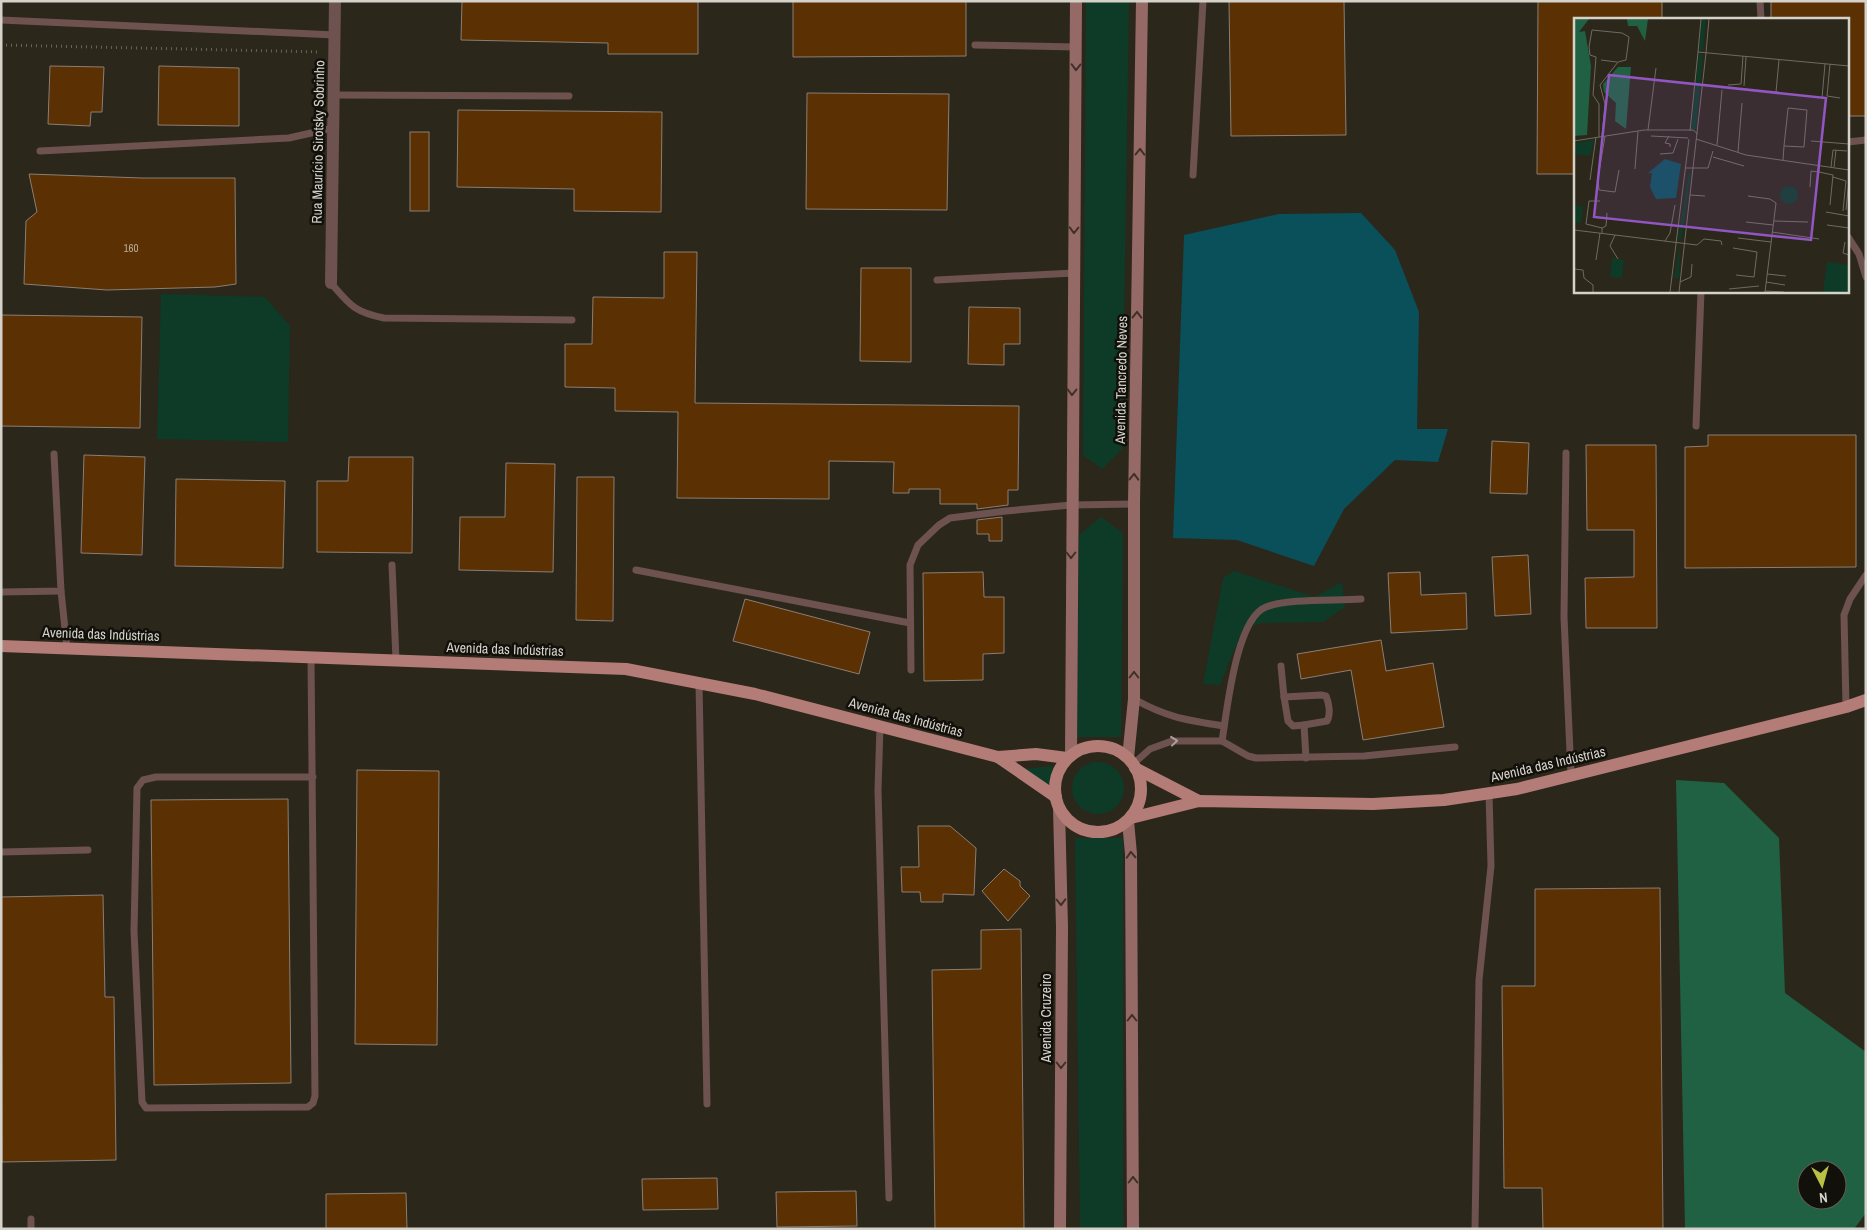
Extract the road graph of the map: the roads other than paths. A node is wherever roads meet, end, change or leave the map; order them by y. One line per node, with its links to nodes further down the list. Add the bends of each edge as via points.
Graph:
1 (335, 1): 8 (street, Rua Maurício Sirotsky Sobrinho)
2 (1076, 1): 10 (main road)
3 (1142, 1): 28 (main road, Avenida Tancredo Neves, one-way to 3)
4 (1203, 1): 17 (lane)
5 (1760, 1): 6 (lane)
6 (1760, 18)
7 (1, 20): 8 (lane)
8 (335, 35): 11 (street, Rua Maurício Sirotsky Sobrinho)
9 (975, 45): 10 (lane)
10 (1076, 47): 19 (main road, one-way to 19)
11 (334, 96): 12 (lane); 13 (street, Rua Maurício Sirotsky Sobrinho)
12 (569, 96)
13 (333, 128): 16 (lane, via 289,138); 22 (street, Rua Maurício Sirotsky Sobrinho)
14 (1866, 140): 15 (lane)
15 (1850, 142)
16 (40, 150)
17 (1193, 175)
18 (1850, 240): 20 (lane, via 1859,254)
19 (1074, 272): 21 (lane); 29 (main road, one-way to 29)
20 (1866, 277)
21 (937, 280)
22 (331, 283): 24 (lane, via 353,308 384,318)
23 (1701, 292): 25 (lane)
24 (572, 320)
25 (1696, 426)
26 (1566, 453): 57 (lane, via 1564,617)
27 (54, 454): 33 (lane)
28 (1134, 504): 29 (lane); 44 (main road, Avenida Tancredo Neves, one-way to 28)
29 (1071, 505): 36 (lane, via 950,518 928,533 912,556 910,565); 54 (main road, one-way to 54)
30 (392, 565): 40 (lane)
31 (636, 570): 36 (lane)
32 (1866, 575): 47 (lane, via 1844,615)
33 (61, 591): 34 (lane); 38 (lane)
34 (1, 592)
35 (1361, 599): 50 (lane, via 1279,603 1264,607 1254,616 1232,674)
36 (910, 623): 42 (lane)
37 (1, 646): 38 (main road, Avenida das Indústrias)
38 (67, 648): 39 (main road, Avenida das Indústrias)
39 (311, 657): 40 (main road, Avenida das Indústrias); 58 (lane)
40 (396, 660): 43 (main road, Avenida das Indústrias, via 626,669)
41 (1280, 666): 45 (lane)
42 (911, 670)
43 (699, 683): 48 (main road, Avenida das Indústrias); 65 (lane)
44 (1134, 698): 50 (lane, via 1173,717); 56 (main road, Avenida Tancredo Neves)
45 (1284, 698): 49 (lane, via 1288,721 1293,726); 49 (lane, via 1326,696 1327,720)
46 (1866, 700): 47 (main road, Avenida das Indústrias)
47 (1846, 707): 57 (main road, Avenida das Indústrias)
48 (880, 725): 53 (main road, Avenida das Indústrias); 66 (lane, via 878,790)
49 (1304, 725): 55 (lane)
50 (1224, 726): 51 (lane)
51 (1222, 741): 55 (lane, via 1256,758); 56 (lane, one-way to 51, via 1150,749 1172,740)
52 (1455, 747): 55 (lane)
53 (998, 757): 54 (main road, via 1036,754); 61 (main road)
54 (1069, 757): 56 (main road, via 1082,750 1100,747 1118,751); 61 (main road, via 1058,774)
55 (1306, 758)
56 (1132, 763): 60 (main road); 62 (main road, via 1140,780 1141,794)
57 (1571, 775): 59 (main road, Avenida das Indústrias)
58 (313, 777): 58 (lane, via 313,1103 308,1108 146,1108 142,1102 134,931 137,788 143,780 156,777)
59 (1489, 793): 60 (main road, Avenida das Indústrias, via 1444,800 1373,804); 71 (lane, via 1491,866 1479,980)
60 (1200, 801): 62 (main road)
61 (1058, 803): 62 (main road, via 1067,820 1092,832 1106,832 1120,827); 69 (main road, Avenida Cruzeiro, one-way to 69, via 1062,927)
62 (1129, 819): 70 (main road, one-way to 62)
63 (88, 850): 64 (lane)
64 (1, 852)
65 (707, 1104)
66 (889, 1198)
67 (31, 1219): 68 (lane)
68 (31, 1229)
69 (1060, 1229)
70 (1133, 1229)
71 (1475, 1229)

